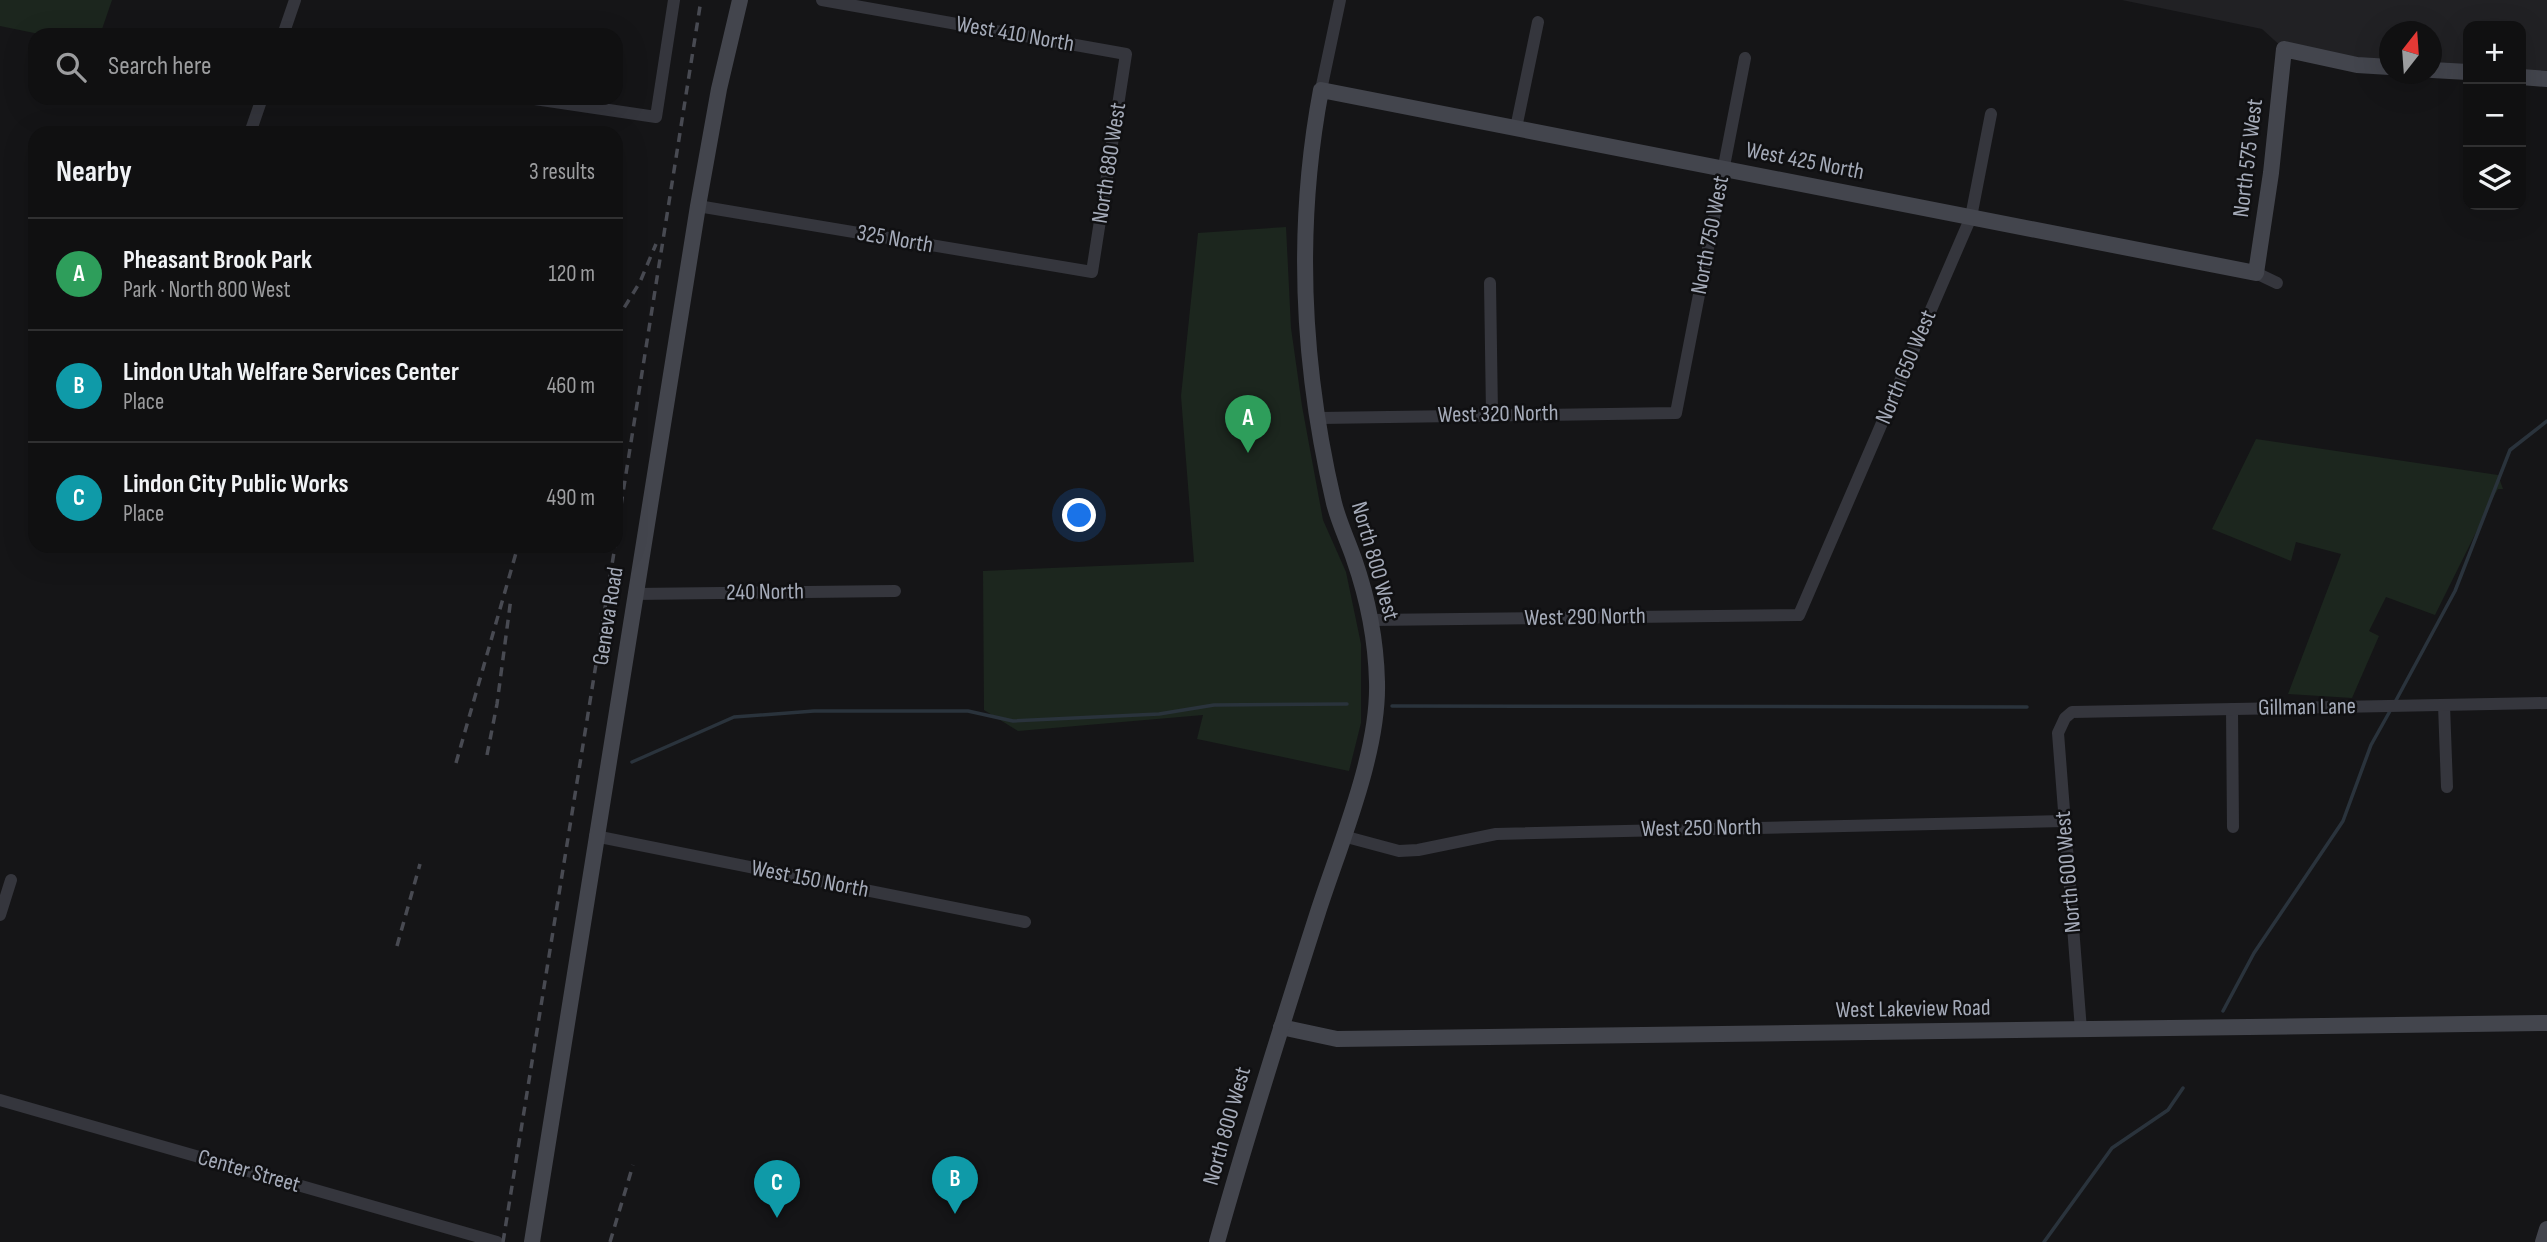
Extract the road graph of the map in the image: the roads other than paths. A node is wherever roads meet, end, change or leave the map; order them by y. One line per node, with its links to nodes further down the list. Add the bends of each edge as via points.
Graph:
1 (295, 0): 7 (street)
2 (674, 0): 17 (street, via 656,117)
3 (740, 0): 22 (street, Geneva Road)
4 (822, 0): 8 (street, West 410 North)
5 (1340, 0): 15 (street, North 800 West)
6 (1538, 22): 20 (street)
7 (285, 28)
8 (1126, 54): 24 (street, North 880 West)
9 (1745, 58): 21 (street, North 750 West)
10 (2379, 66): 25 (street, North 575 West, via 2284,49)
11 (2442, 70): 12 (street)
12 (2463, 72)
13 (2526, 77): 14 (street)
14 (2547, 79)
15 (1321, 90): 20 (street, West 425 North); 30 (street, North 800 West, via 1310,161 1304,252 1308,353)
16 (260, 105): 19 (street)
17 (575, 105)
18 (1991, 114): 23 (street, North 650 West)
19 (252, 126)
20 (1516, 128): 21 (street, West 425 North)
21 (1723, 169): 23 (street, West 425 North); 28 (street, North 750 West)
22 (698, 206): 24 (street, 325 North); 32 (street, Geneva Road)
23 (1971, 217): 25 (street, West 425 North); 33 (street, North 650 West)
24 (1092, 272)
25 (2256, 273): 27 (street, West 425 North)
26 (1490, 283): 29 (street)
27 (2277, 283)
28 (1676, 413): 29 (street, West 320 North)
29 (1492, 414): 30 (street, West 320 North)
30 (1320, 418): 34 (street, North 800 West, via 1335,506)
31 (895, 591): 32 (street, 240 North)
32 (635, 594): 42 (street, Geneva Road)
33 (1799, 615): 34 (street, West 290 North)
34 (1371, 620): 43 (street, North 800 West, via 1376,710)
35 (2547, 703): 36 (street, Gillman Lane)
36 (2444, 705): 37 (street, Gillman Lane); 39 (street)
37 (2232, 709): 38 (street, Gillman Lane, via 2072,712); 41 (street)
38 (2067, 716): 40 (street, North 600 West, via 2058,733)
39 (2447, 787)
40 (2063, 821): 43 (street, West 250 North, via 1496,834 1399,851); 49 (street, North 600 West)
41 (2233, 827)
42 (595, 836): 46 (street, West 150 North); 53 (street, Geneva Road)
43 (1343, 836): 48 (street, North 800 West)
44 (11, 880): 45 (street)
45 (0, 915)
46 (1024, 922)
47 (2547, 1023): 49 (street, West Lakeview Road)
48 (1281, 1027): 49 (street, West Lakeview Road, via 1337,1039); 54 (street, North 800 West)
49 (2081, 1030)
50 (0, 1100): 52 (street, Center Street)
51 (2547, 1229): 55 (street)
52 (497, 1242)
53 (532, 1242)
54 (1217, 1242)
55 (2543, 1242)

